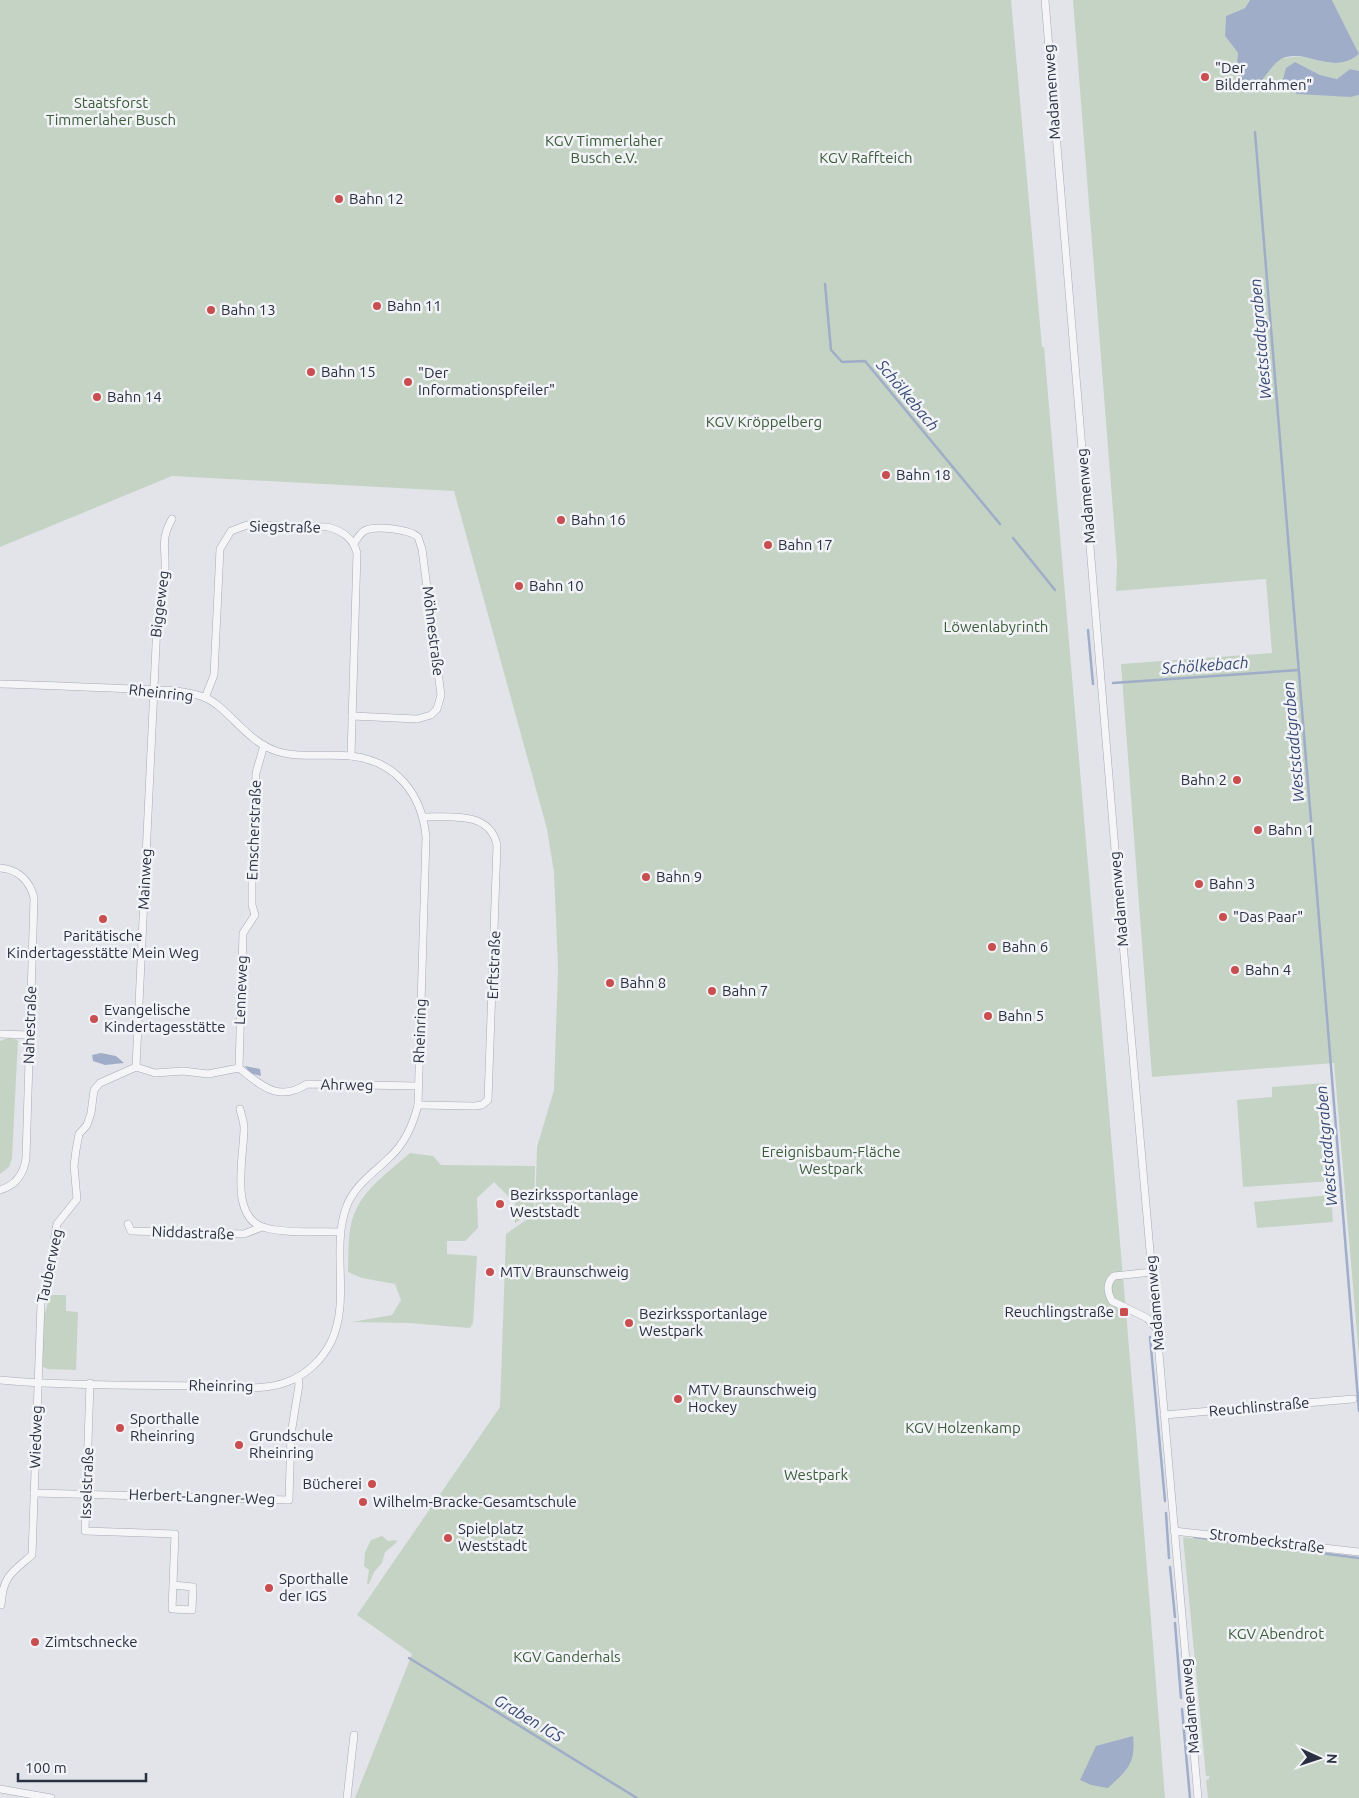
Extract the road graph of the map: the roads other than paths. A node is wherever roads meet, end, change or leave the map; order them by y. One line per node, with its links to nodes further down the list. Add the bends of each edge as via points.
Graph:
1 (1046, 0): 24 (street, Madamenweg)
2 (172, 519): 5 (street, Biggeweg, via 163,540 165,571 161,612 156,624)
3 (354, 543): 6 (street, Siegstraße, via 347,535 328,527 247,525 227,535 219,558 214,674); 7 (street, via 357,573); 7 (street, Möhnestraße, via 362,533 372,528 409,531 418,537 441,695 437,710 424,718)
4 (0, 684): 5 (street, Rheinring)
5 (153, 690): 6 (street, Rheinring); 15 (street, Mainweg)
6 (205, 698): 8 (street, Rheinring)
7 (352, 716): 9 (street)
8 (264, 745): 9 (street, Rheinring, via 290,754); 12 (street, Emscherstraße, via 256,773 252,883)
9 (350, 756): 10 (street, Rheinring, via 375,762 396,773 413,792)
10 (423, 817): 17 (street, Rheinring, via 426,837); 18 (street, Erftstraße, via 481,822 489,827 497,845 488,1100 482,1106)
11 (0, 868): 14 (street, Nahestraße, via 24,877 34,898)
12 (255, 915): 16 (street, Lenneweg, via 243,933)
13 (0, 1034): 14 (street)
14 (30, 1035): 20 (street, Nahestraße, via 25,1164 16,1181)
15 (136, 1067): 16 (street, via 155,1073 172,1070 208,1074); 28 (street, Tauberweg, via 100,1083 94,1090 87,1125 79,1134 74,1166 77,1199 57,1224 52,1274 41,1303)
16 (238, 1068): 17 (street, Ahrweg, via 251,1080 281,1093 307,1084)
17 (418, 1086): 18 (street, Rheinring)
18 (418, 1105): 23 (street, Rheinring, via 413,1124 400,1146 354,1192 343,1214)
19 (240, 1109): 22 (street, Niddastraße, via 244,1125 241,1198 249,1218)
20 (0, 1190)
21 (128, 1224): 22 (street, Niddastraße, via 132,1231 217,1234 244,1234)
22 (262, 1227): 23 (street, Niddastraße)
23 (340, 1232): 26 (street, Rheinring, via 335,1332 321,1358)
24 (1152, 1272): 25 (street, Madamenweg); 25 (street, via 1114,1276 1108,1289 1112,1301 1147,1318)
25 (1157, 1330): 31 (street, Madamenweg)
26 (298, 1377): 29 (street, Rheinring, via 264,1387); 33 (street, Herbert-Langner-Weg, via 289,1500)
27 (0, 1380): 28 (street, Rheinring)
28 (38, 1381): 29 (street, Rheinring); 32 (street, Wiedweg)
29 (90, 1383): 33 (street, Isselstraße)
30 (1353, 1399): 31 (street, Reuchlinstraße)
31 (1164, 1415): 34 (street, Madamenweg)
32 (34, 1493): 33 (street, Herbert-Langner-Weg); 37 (street, Wiedweg, via 32,1554 3,1585)
33 (86, 1494): 36 (street, Isselstraße, via 85,1531 175,1534)
34 (1174, 1531): 35 (street, Strombeckstraße); 42 (street, Madamenweg)
35 (1359, 1552)
36 (173, 1585): 36 (street, Isselstraße, via 193,1587 192,1610 172,1609)
37 (1, 1605)
38 (354, 1735): 41 (street)
39 (0, 1788): 40 (street)
40 (51, 1798)
41 (346, 1798)
42 (1198, 1798)

